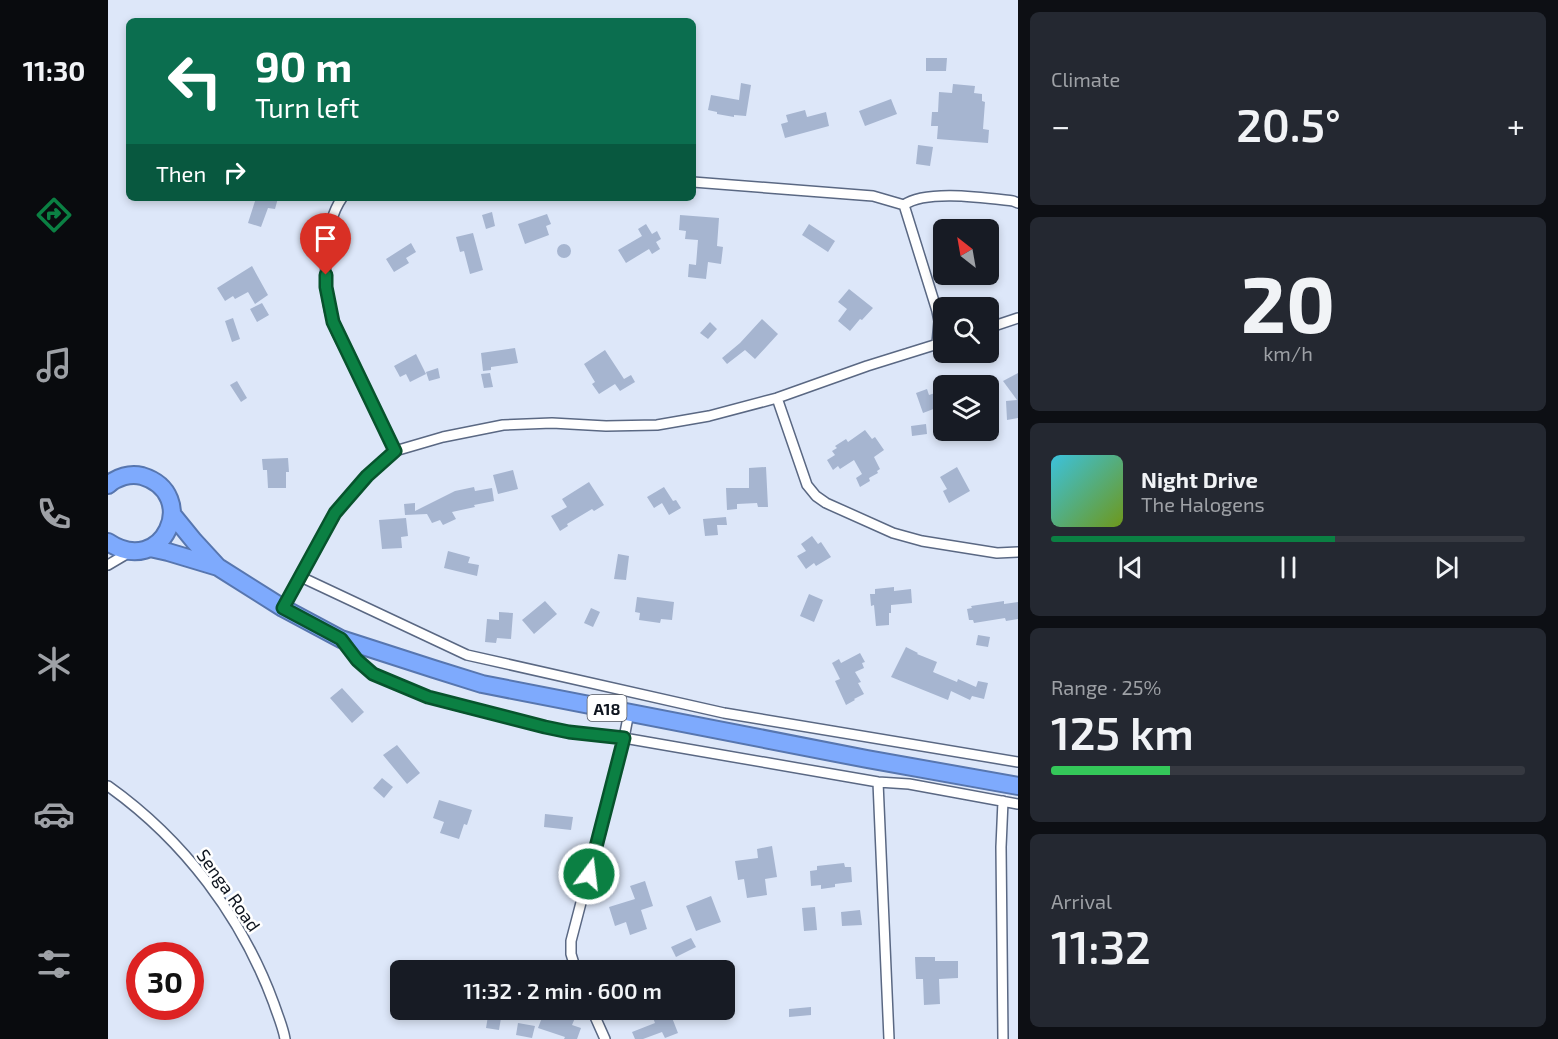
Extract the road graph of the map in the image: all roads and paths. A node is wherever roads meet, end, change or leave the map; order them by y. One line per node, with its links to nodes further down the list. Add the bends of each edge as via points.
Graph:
1 (696, 182): 4 (street, via 873,196)
2 (340, 201): 10 (street, via 328,240 326,263 333,322)
3 (1018, 203): 4 (street, via 974,196 920,197)
4 (904, 205): 5 (street)
5 (933, 298)
6 (1018, 318): 7 (street)
7 (999, 324)
8 (933, 345): 9 (street)
9 (777, 398): 10 (street, via 657,425 503,424); 16 (street, via 807,485 826,503 893,533 922,541 997,553)
10 (395, 451): 19 (street, via 335,513)
11 (109, 483): 12 (highway, A18, via 123,476 152,479 170,500)
12 (172, 514): 14 (highway, via 166,535); 18 (highway, A18)
13 (108, 543): 15 (highway)
14 (150, 548): 15 (highway, A18); 18 (highway, A18)
15 (130, 552): 17 (street)
16 (1018, 552)
17 (108, 566)
18 (218, 567): 20 (highway, A18)
19 (300, 577): 20 (street); 24 (street, via 467,655 724,713)
20 (283, 608): 21 (highway, A18)
21 (341, 639): 22 (highway, A18, via 482,684); 23 (street, via 373,674 428,697 545,727)
22 (629, 712): 23 (street); 27 (highway, A18)
23 (624, 738): 25 (street); 30 (street, via 571,941)
24 (1018, 762)
25 (878, 782): 28 (street); 34 (street)
26 (108, 786): 32 (street, Senga Road, via 179,848 223,903 265,979)
27 (1018, 786)
28 (1003, 801): 29 (street); 35 (street)
29 (1018, 804)
30 (573, 960)
31 (596, 1020): 33 (street)
32 (285, 1039)
33 (605, 1039)
34 (889, 1039)
35 (1003, 1039)

